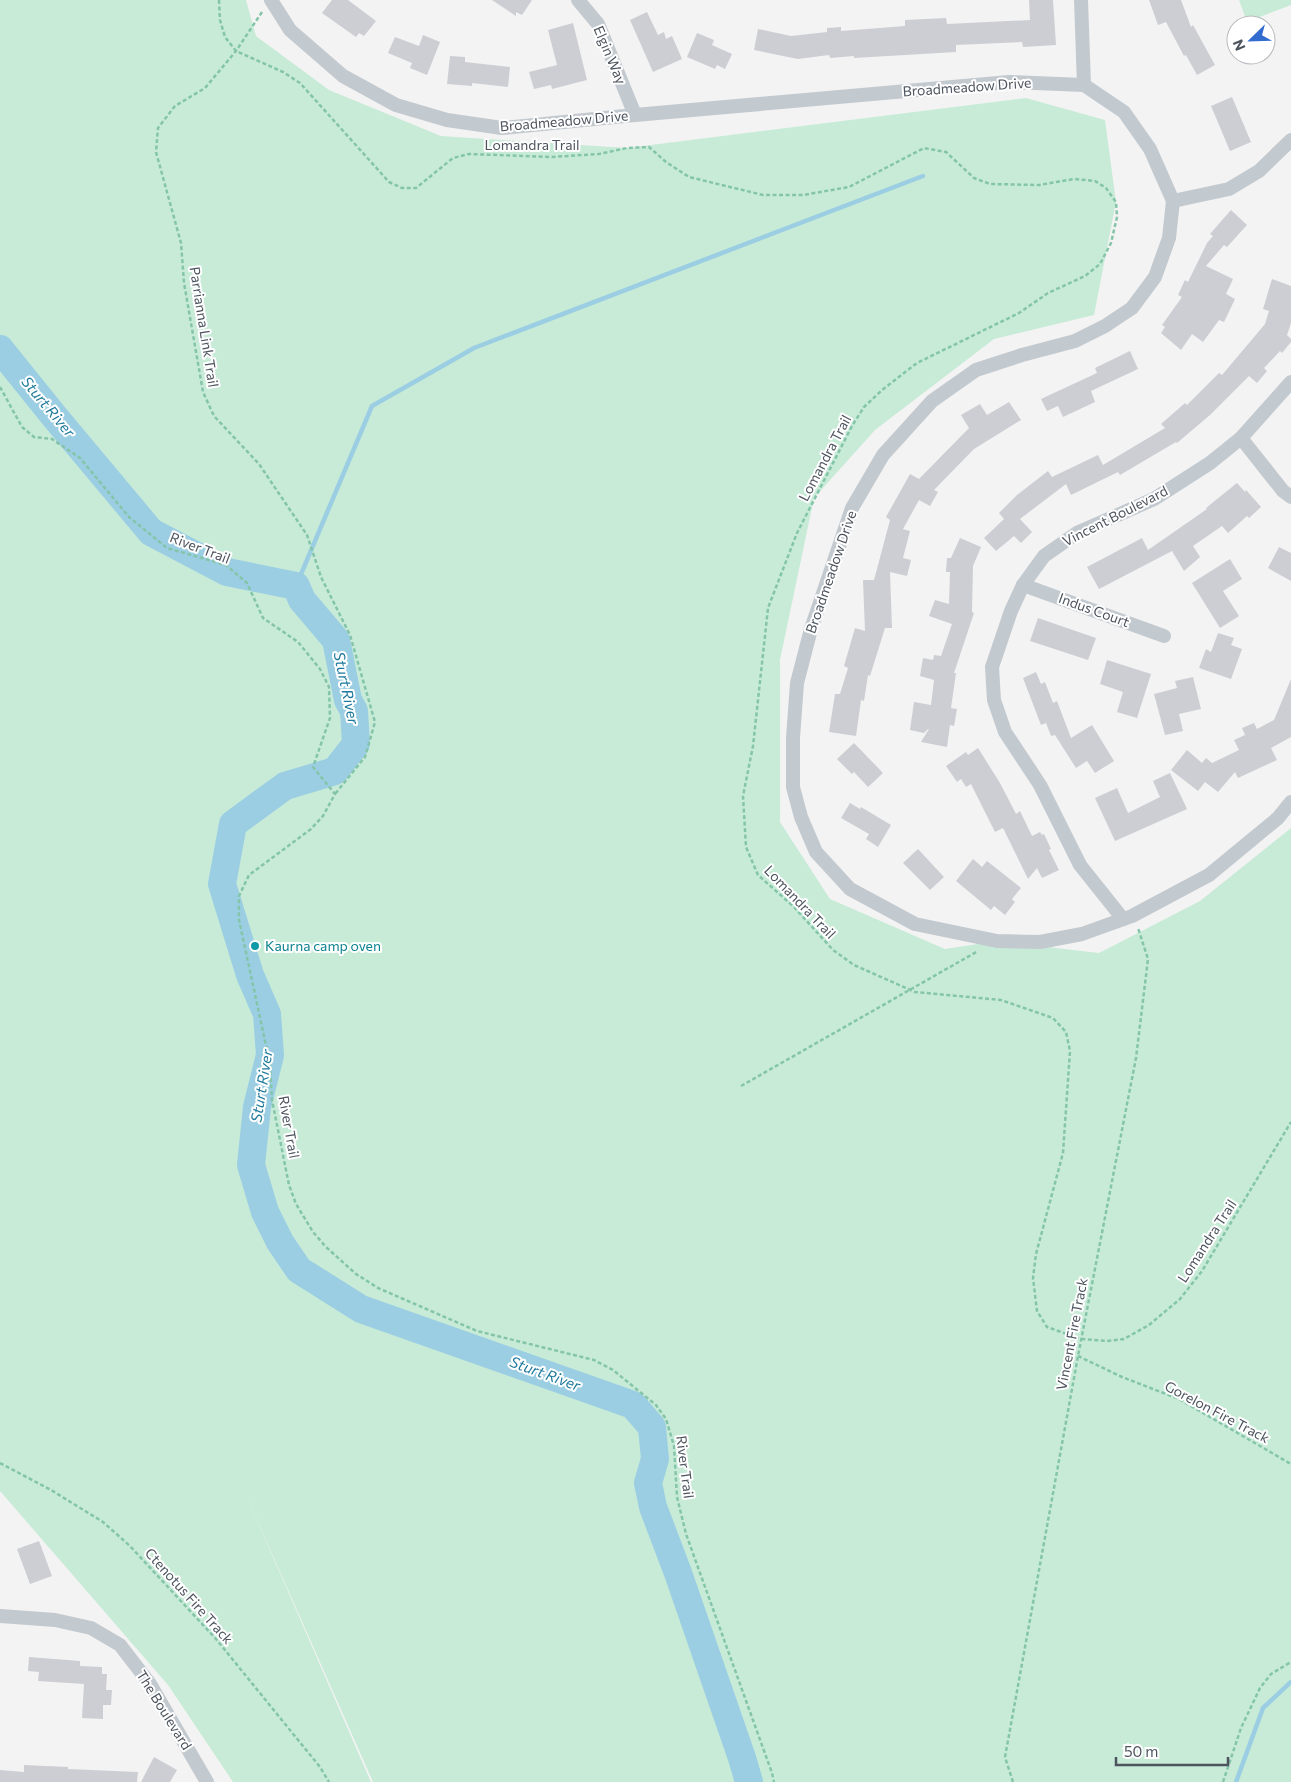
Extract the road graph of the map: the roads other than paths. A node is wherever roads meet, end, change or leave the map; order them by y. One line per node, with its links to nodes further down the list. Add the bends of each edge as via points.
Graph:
1 (578, 0): 5 (street, Elgin Way, via 598,24)
2 (1081, 0): 4 (street)
3 (268, 4): 5 (street, Broadmeadow Drive, via 290,30 343,76 396,105 447,120 502,128)
4 (1084, 85): 5 (street, Broadmeadow Drive, via 1009,82); 7 (street, via 1124,112 1150,149)
5 (635, 115)
6 (1291, 140): 7 (street, via 1259,171 1229,189)
7 (1173, 200): 14 (street, Broadmeadow Drive, via 1169,238 1154,277 1132,308 1075,341 976,370 932,401 883,455 852,508 810,628 796,683 793,787 800,817 816,852 850,889 915,924 997,941 1040,942 1082,934)
8 (1291, 382): 9 (street, Vincent Boulevard)
9 (1240, 438): 10 (street); 11 (street, Vincent Boulevard, via 1210,463 1154,499 1077,533 1044,556)
10 (1291, 497)
11 (1023, 584): 12 (street, Indus Court); 14 (street, Vincent Boulevard, via 992,667 994,700 1005,732 1040,785 1080,865)
12 (1164, 636)
13 (1291, 802): 14 (street, Broadmeadow Drive, via 1278,818 1209,874)
14 (1127, 917)
15 (0, 1616): 16 (street, The Boulevard, via 55,1620 91,1628 120,1646 150,1684)
16 (207, 1782)

